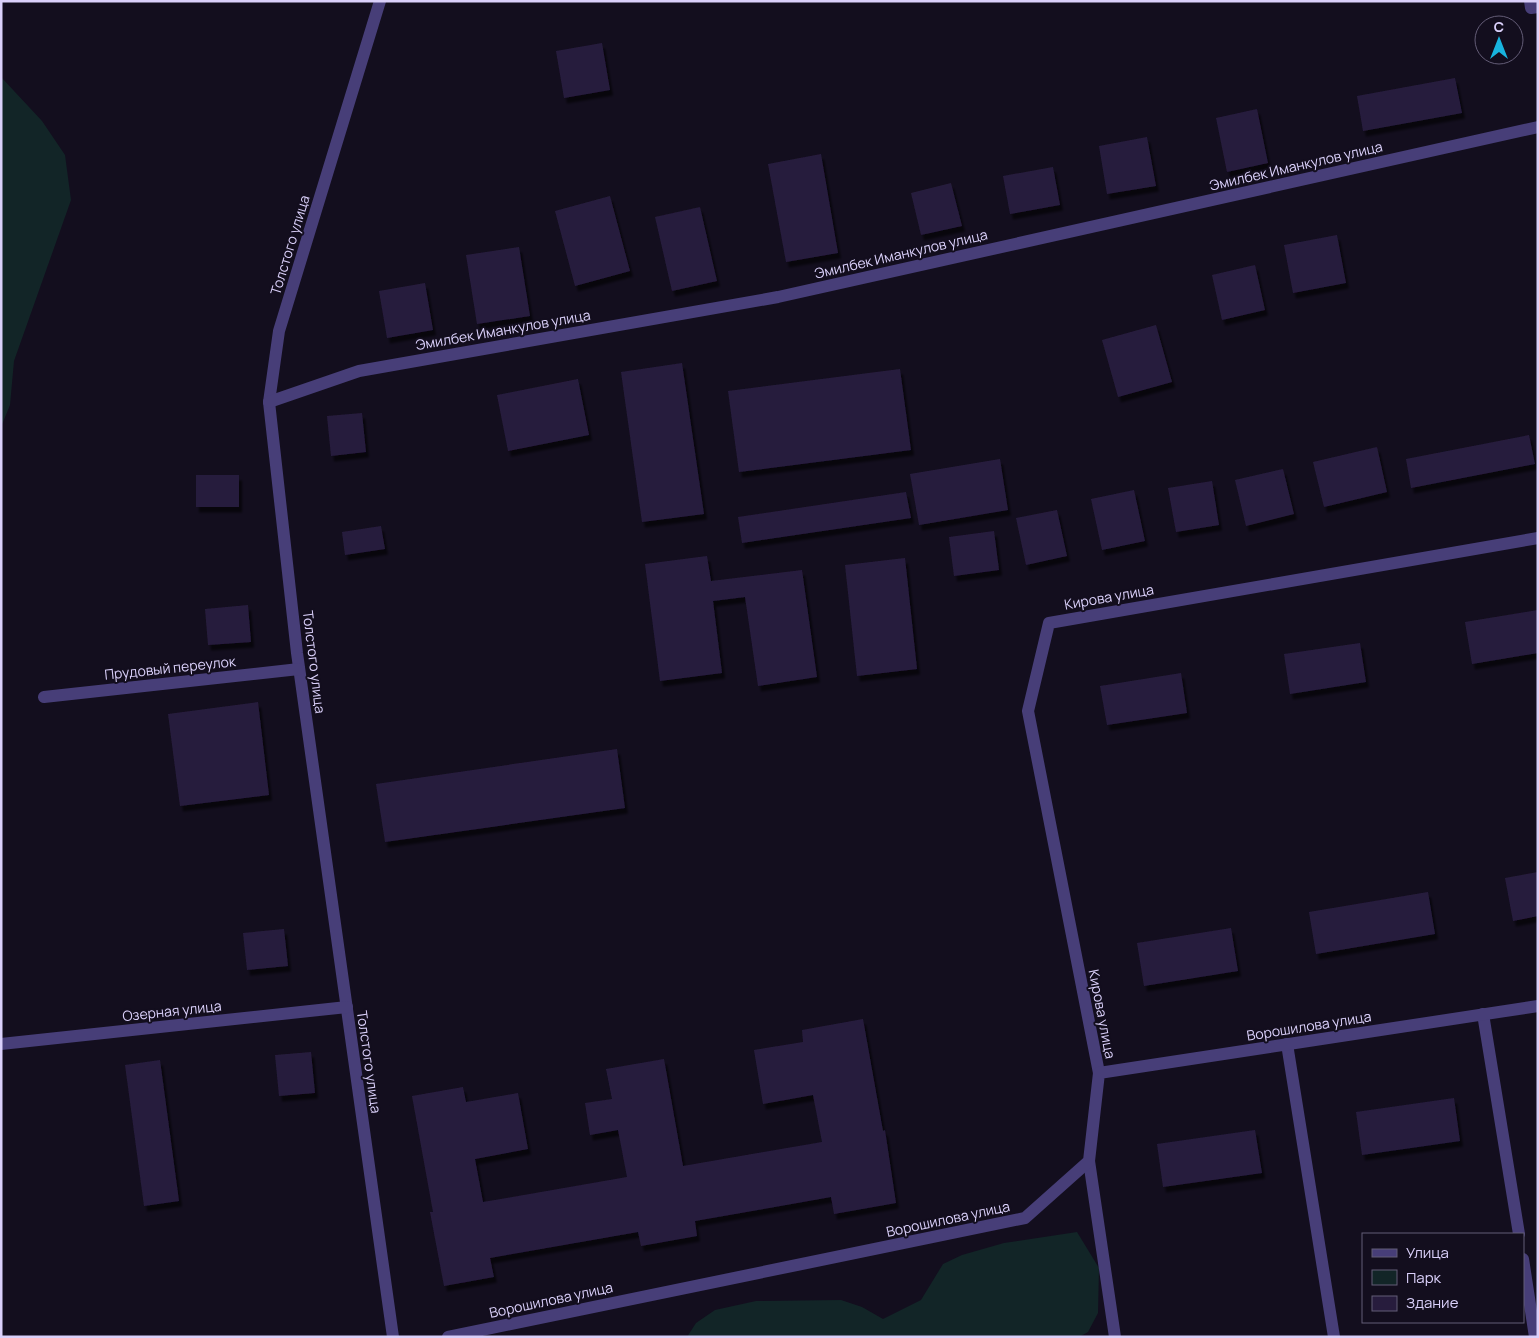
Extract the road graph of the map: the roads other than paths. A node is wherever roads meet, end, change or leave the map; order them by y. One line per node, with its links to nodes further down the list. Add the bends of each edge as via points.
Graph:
1 (380, 1): 5 (street, Толстого улица, via 279,332)
2 (1530, 1): 3 (street, via 1531,8)
3 (1538, 7)
4 (1538, 127): 5 (street, Эмилбек Иманкулов улица, via 778,297 359,371)
5 (269, 402): 7 (street, Толстого улица)
6 (1538, 538): 14 (street, Кирова улица, via 1049,623 1028,711)
7 (299, 669): 8 (street, Прудовый переулок); 10 (street, Толстого улица)
8 (44, 697)
9 (1538, 1006): 11 (street, Ворошилова улица)
10 (347, 1007): 12 (street, Озерная улица); 18 (street, Толстого улица)
11 (1483, 1014): 13 (street, Ворошилова улица); 16 (street)
12 (1, 1044)
13 (1287, 1044): 14 (street, Ворошилова улица); 21 (street)
14 (1099, 1073): 15 (street)
15 (1089, 1161): 19 (street, Ворошилова улица, via 1025,1218); 20 (street)
16 (1519, 1233)
17 (1524, 1266): 22 (street)
18 (393, 1337)
19 (448, 1337)
20 (1115, 1337)
21 (1334, 1337)
22 (1535, 1337)

